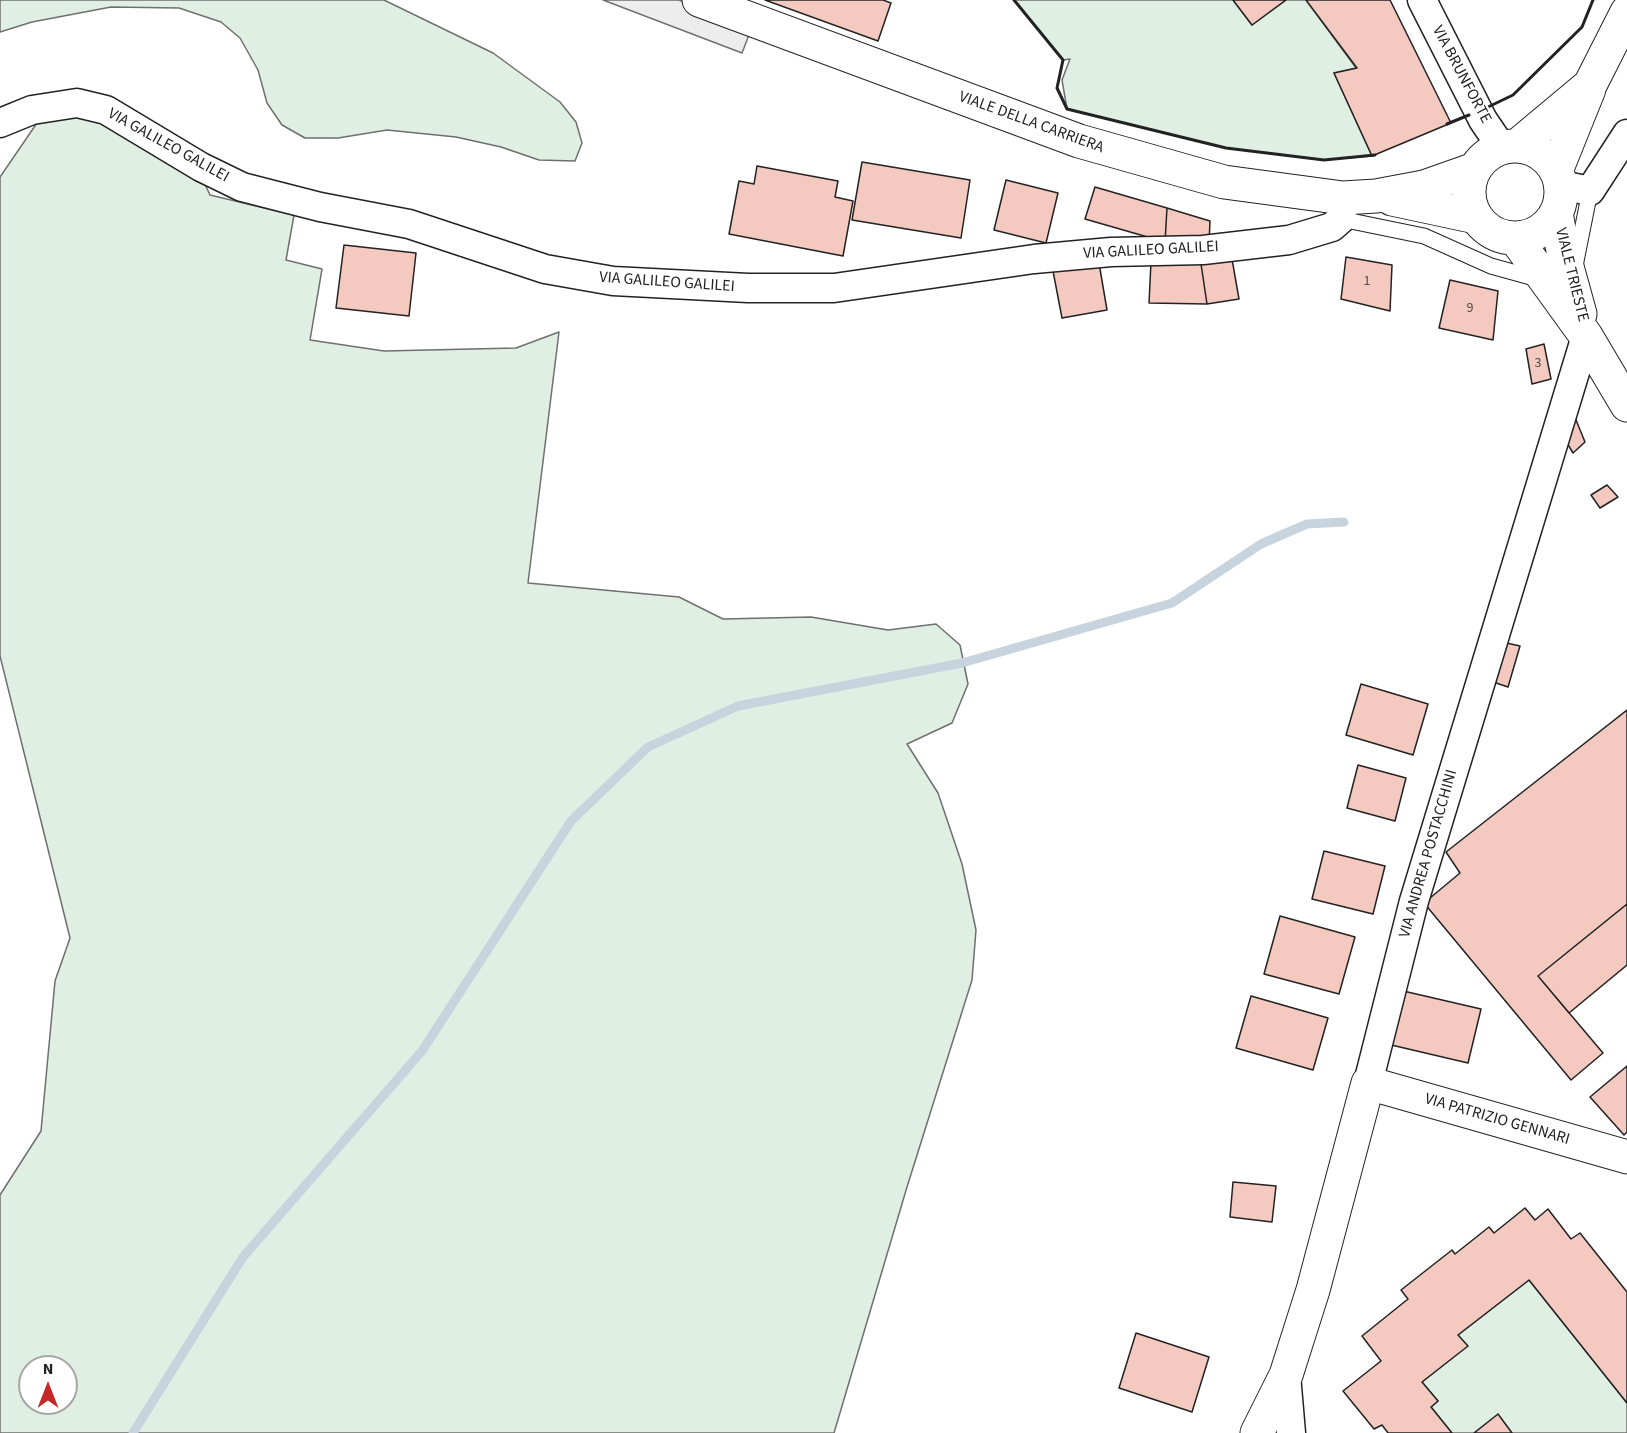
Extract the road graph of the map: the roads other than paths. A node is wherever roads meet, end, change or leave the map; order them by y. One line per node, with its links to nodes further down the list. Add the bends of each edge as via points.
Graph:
1 (699, 0): 11 (main road, VIALE DELLA CARRIERA, via 1079,141 1224,182)
2 (1422, 0): 7 (street, VIA BRUNFORTE, via 1483,120)
3 (1627, 12): 4 (main road)
4 (1590, 85): 7 (main road); 9 (main road)
5 (0, 123): 11 (street, VIA GALILEO GALILEI, via 32,110 77,103 106,110 242,187 409,224 545,269 613,281 834,288 1034,259 1203,250 1289,240 1332,227)
6 (1627, 134): 9 (street)
7 (1510, 147): 8 (main road, via 1491,152); 9 (main road, via 1540,153)
8 (1475, 170): 10 (main road, VIALE DELLA CARRIERA, via 1431,185); 12 (main road, via 1469,194)
9 (1566, 190): 13 (main road, via 1539,232); 14 (main road, VIALE TRIESTE)
10 (1376, 196): 11 (main road, VIALE DELLA CARRIERA); 12 (main road, VIALE DELLA CARRIERA)
11 (1342, 208): 14 (lane, via 1424,236 1491,266)
12 (1476, 217): 13 (main road, via 1500,236)
13 (1515, 238): 14 (main road, VIALE TRIESTE)
14 (1560, 283): 15 (main road, VIALE TRIESTE)
15 (1586, 336): 16 (main road, VIALE TRIESTE); 17 (street, VIA ANDREA POSTACCHINI, via 1414,901)
16 (1627, 405)
17 (1368, 1083): 18 (main road, VIA PATRIZIO GENNARI); 19 (main road, VIA ANDREA POSTACCHINI)
18 (1627, 1157)
19 (1286, 1376): 20 (main road, VIA ANDREA POSTACCHINI); 21 (street)
20 (1257, 1433)
21 (1291, 1433)

